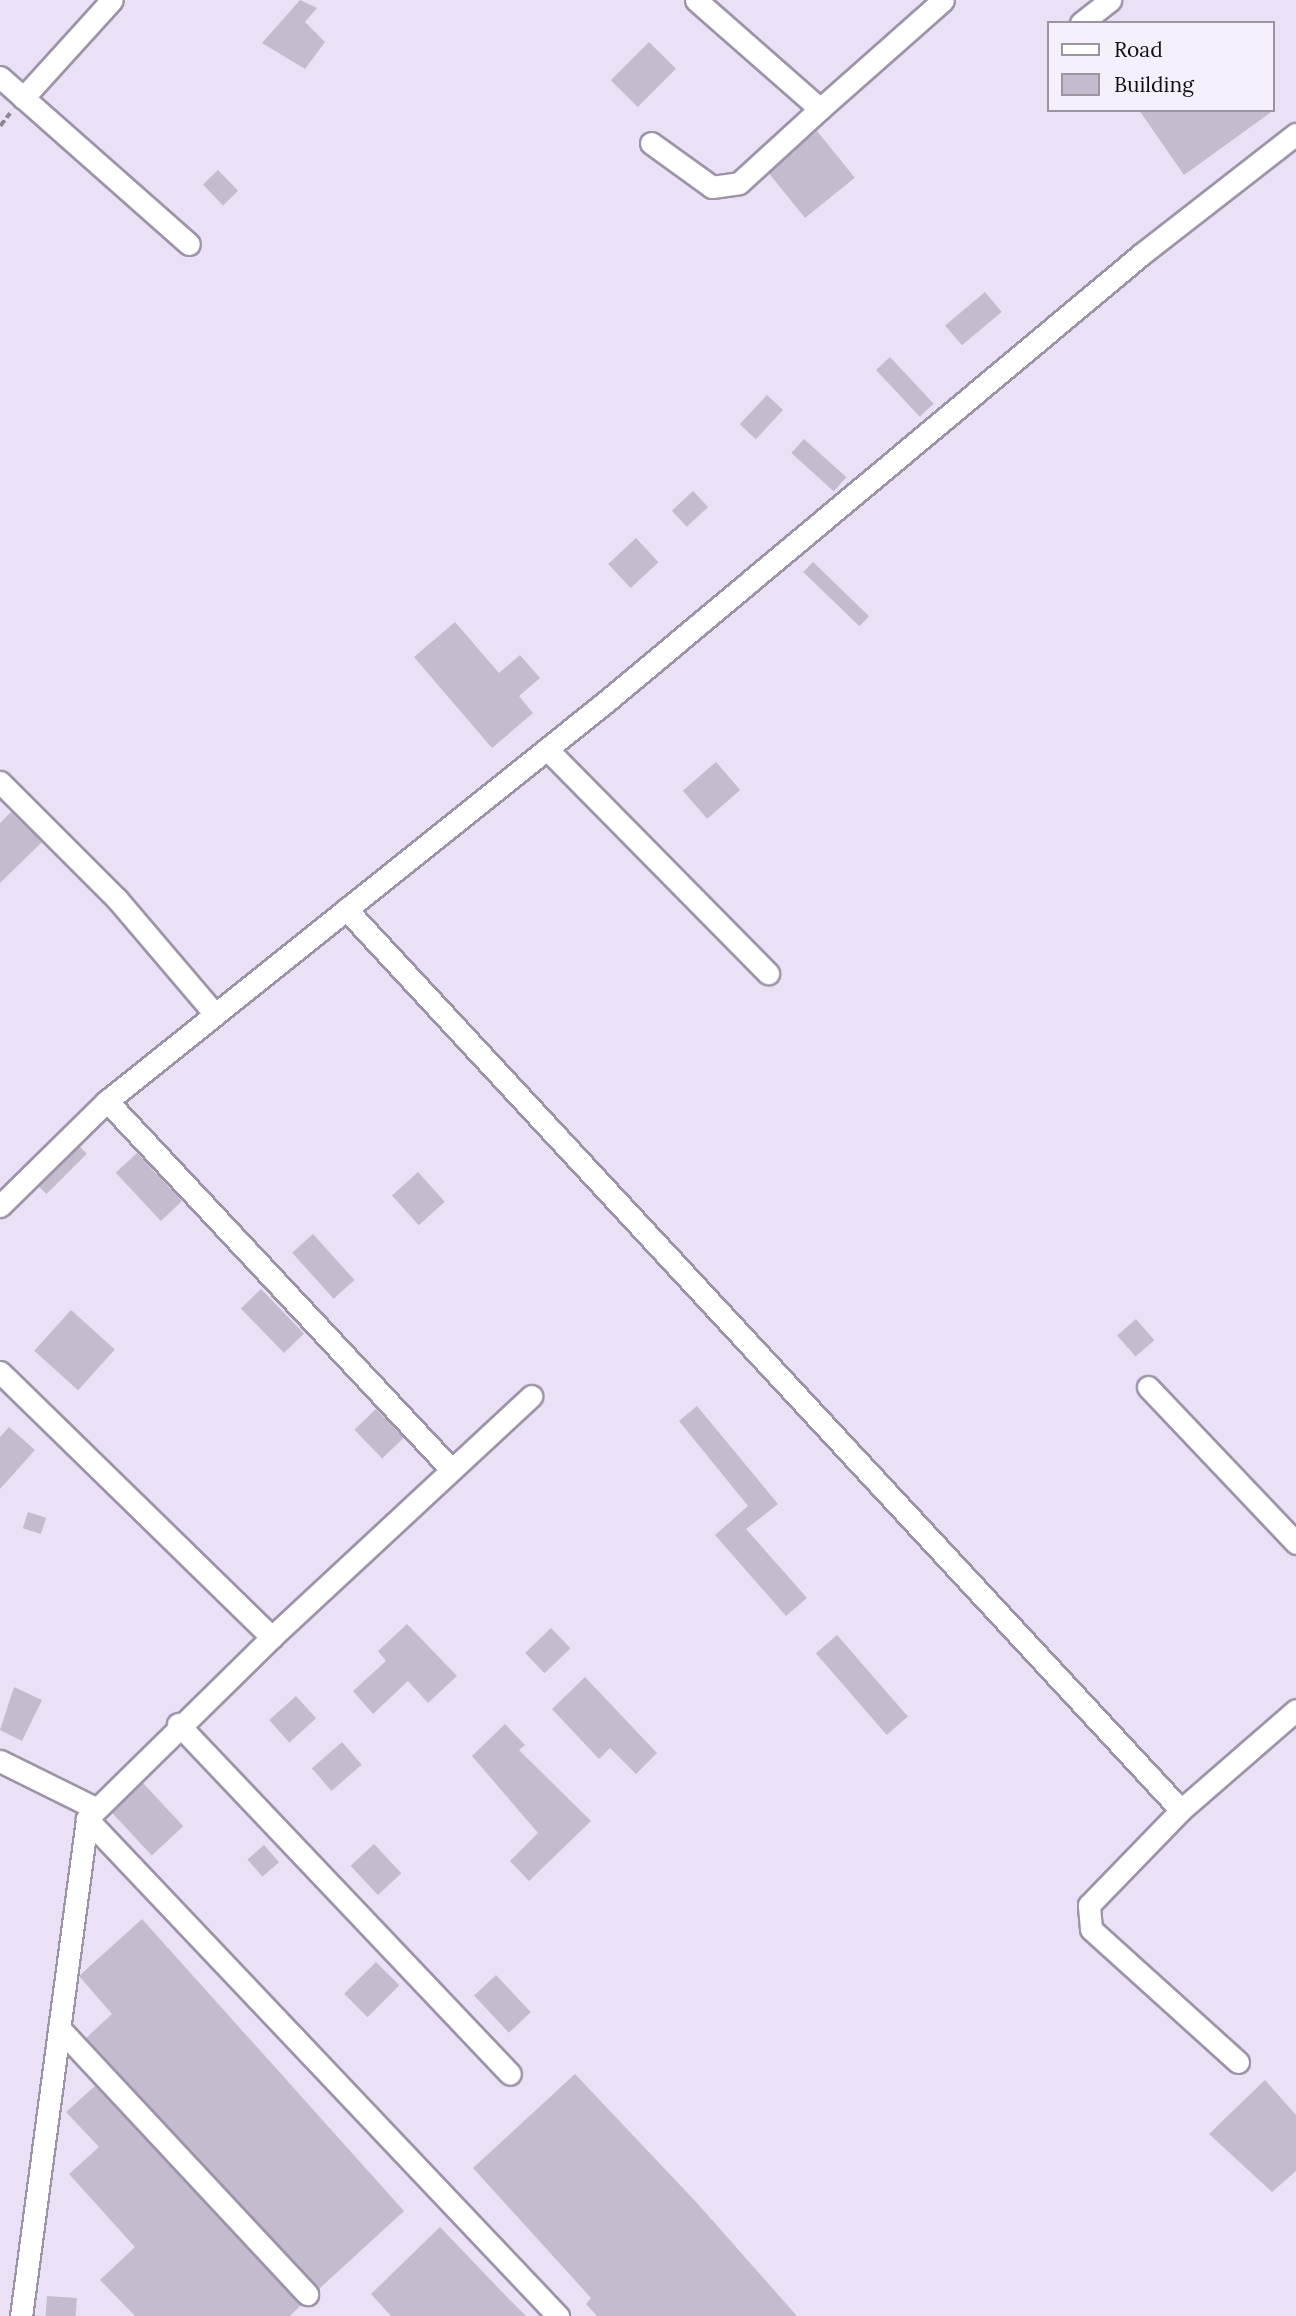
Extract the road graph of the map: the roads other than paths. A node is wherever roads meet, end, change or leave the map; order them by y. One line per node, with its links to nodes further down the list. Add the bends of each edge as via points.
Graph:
1 (112, 0): 7 (street)
2 (696, 0): 8 (street)
3 (943, 0): 8 (street)
4 (1110, 0): 5 (street)
5 (1084, 21)
6 (0, 77): 7 (street)
7 (23, 98): 11 (street)
8 (820, 109): 10 (street, via 738,183 712,187)
9 (1296, 134): 12 (street, via 1143,253)
10 (651, 143)
11 (188, 244)
12 (547, 749): 14 (street); 15 (street)
13 (0, 782): 16 (street, via 117,899)
14 (346, 909): 16 (street); 28 (street)
15 (768, 973)
16 (214, 1013): 17 (street)
17 (107, 1101): 18 (street); 22 (street)
18 (0, 1206)
19 (0, 1372): 24 (street)
20 (1148, 1387): 23 (street)
21 (531, 1396): 22 (street)
22 (449, 1467): 24 (street)
23 (1296, 1543)
24 (272, 1637): 26 (street)
25 (1296, 1710): 28 (street)
26 (178, 1724): 29 (street); 32 (street)
27 (0, 1761): 29 (street)
28 (1181, 1810): 31 (street, via 1095,1893 1087,1917 1091,1929)
29 (90, 1813): 30 (street); 35 (street)
30 (59, 2028): 33 (street); 34 (street)
31 (1238, 2062)
32 (510, 2074)
33 (307, 2294)
34 (21, 2316)
35 (558, 2316)

